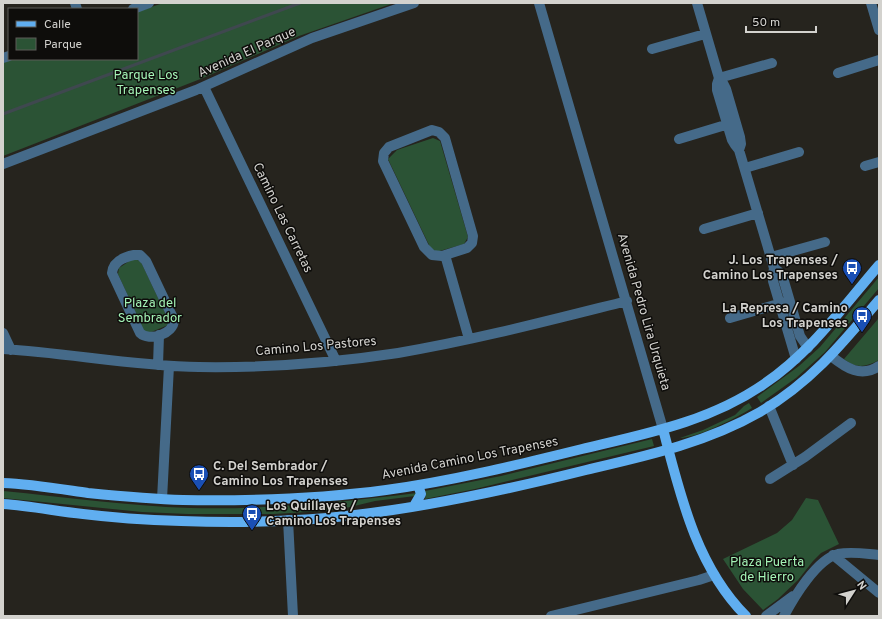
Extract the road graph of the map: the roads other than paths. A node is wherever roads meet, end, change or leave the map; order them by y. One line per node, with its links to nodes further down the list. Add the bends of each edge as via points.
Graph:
1 (148, 3): 6 (street)
2 (414, 3): 15 (street, Avenida El Parque, via 312,38)
3 (539, 3): 30 (street, Avenida Pedro Lira Urquieta)
4 (697, 3): 9 (street)
5 (871, 3): 7 (street)
6 (136, 8)
7 (877, 19): 8 (street)
8 (879, 30)
9 (706, 34): 10 (street); 14 (street)
10 (652, 49)
11 (879, 60): 13 (street)
12 (772, 62): 14 (street)
13 (838, 72)
14 (719, 78): 16 (street, via 726,89)
15 (204, 87): 20 (street, Avenida El Parque); 41 (street, Camino Las Carretas)
16 (732, 123): 17 (street); 22 (street, via 741,141 739,150)
17 (679, 139)
18 (799, 152): 22 (street)
19 (879, 162): 21 (street)
20 (3, 164)
21 (865, 166)
22 (745, 168): 23 (street)
23 (758, 213): 24 (street); 27 (street)
24 (704, 229)
25 (825, 242): 27 (street)
26 (445, 255): 26 (street, via 467,248 472,243 473,236 445,138 432,130 389,147 384,153 383,161 426,250 435,256); 36 (street)
27 (771, 258): 31 (street, via 774,268 783,278)
28 (879, 265): 37 (main road, Avenida Camino Los Trapenses)
29 (879, 300): 32 (main road)
30 (627, 301): 36 (street, Camino Los Pastores); 47 (street, Avenida Pedro Lira Urquieta)
31 (785, 302): 33 (street); 37 (street); 40 (street)
32 (875, 311): 39 (main road)
33 (730, 318)
34 (3, 333): 38 (street)
35 (159, 335): 35 (street, via 172,328 173,318 144,258 140,255 131,255 114,266 113,277 140,333 147,338); 42 (street)
36 (469, 338): 41 (street, Camino Los Pastores)
37 (808, 348): 40 (main road, Avenida Camino Los Trapenses)
38 (7, 350): 42 (street, Camino Los Pastores)
39 (831, 356): 44 (street, via 846,367 858,371); 45 (main road, via 802,383)
40 (796, 359): 47 (main road, Avenida Camino Los Trapenses, via 761,386 736,401 695,420)
41 (336, 361): 43 (street, Camino Los Pastores, via 246,366)
42 (158, 365): 43 (street, Camino Los Pastores)
43 (169, 366): 53 (street)
44 (878, 368)
45 (769, 406): 48 (main road, via 725,430); 49 (street)
46 (851, 423): 49 (street)
47 (663, 429): 48 (main road, Avenida Pedro Lira Urquieta); 52 (main road, Avenida Camino Los Trapenses, via 489,471)
48 (669, 450): 55 (main road, via 495,492); 59 (main road, Avenida Pedro Lira Urquieta, via 692,528)
49 (793, 465): 50 (street)
50 (770, 479)
51 (3, 483): 53 (main road, Avenida Camino Los Trapenses)
52 (418, 485): 53 (main road, Avenida Camino Los Trapenses, via 355,494 286,498); 55 (main road, via 421,494)
53 (162, 499)
54 (3, 504): 56 (main road, via 157,520)
55 (414, 506): 56 (main road, via 355,515)
56 (288, 520): 63 (street)
57 (879, 555): 58 (street, via 851,553)
58 (833, 556): 60 (street); 61 (street, via 823,562)
59 (714, 575): 62 (street); 65 (main road, Avenida Pedro Lira Urquieta)
60 (879, 593)
61 (796, 594): 66 (street); 67 (street)
62 (590, 611): 64 (street)
63 (293, 616)
64 (551, 616)
65 (746, 616)
66 (766, 616)
67 (784, 616)

